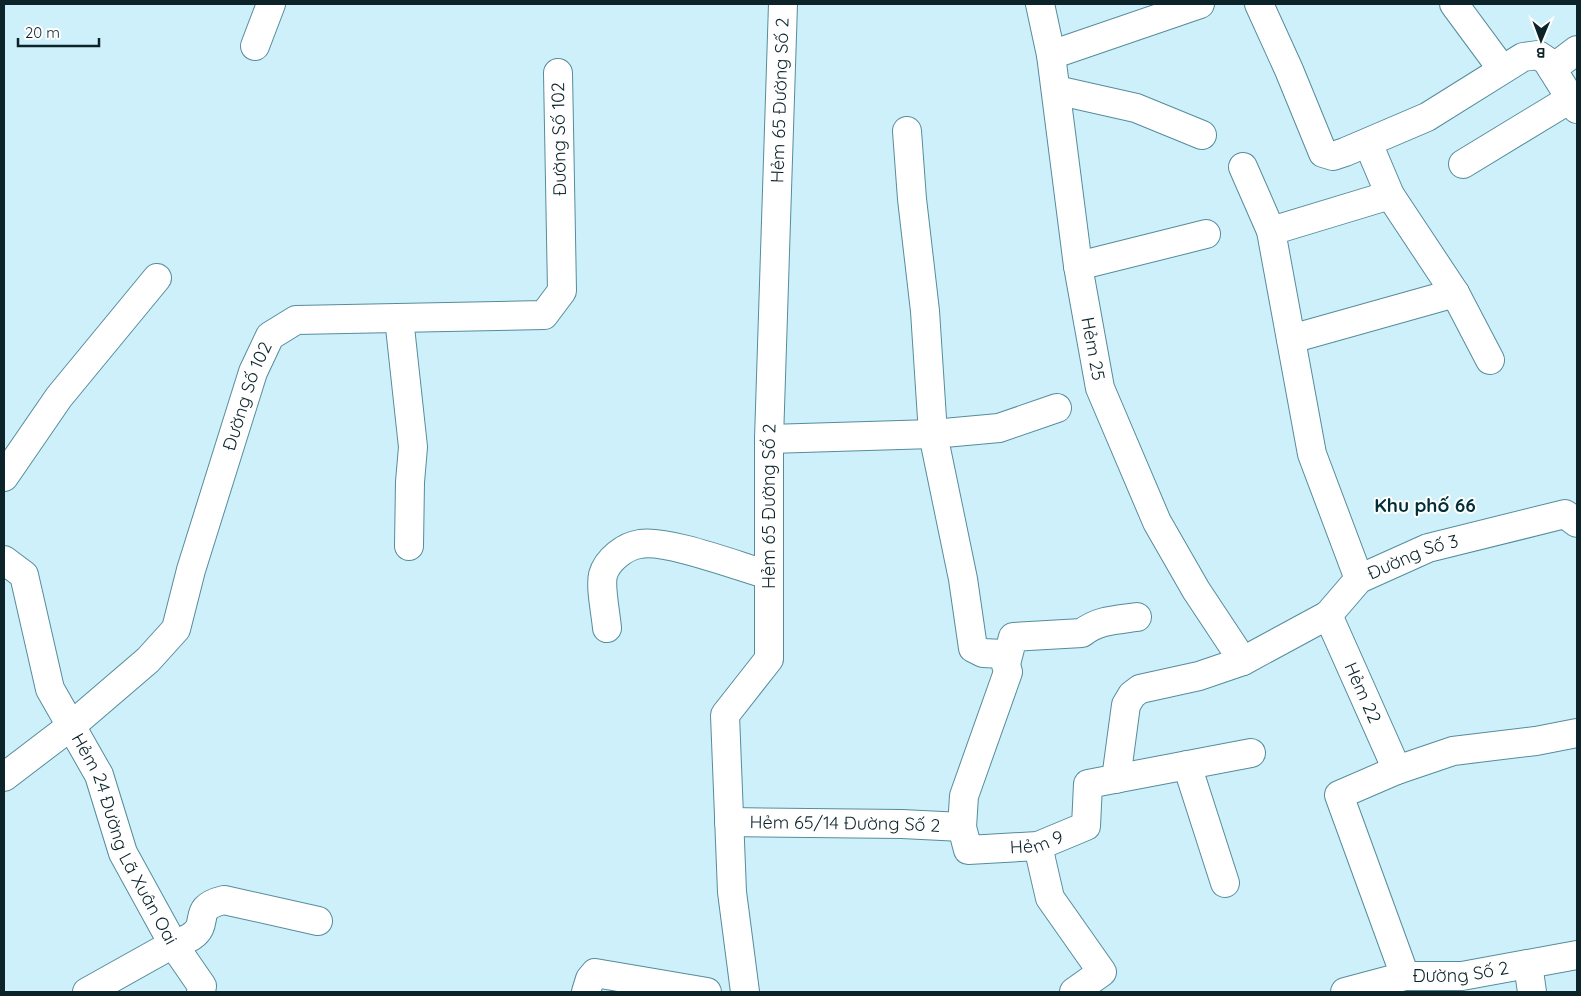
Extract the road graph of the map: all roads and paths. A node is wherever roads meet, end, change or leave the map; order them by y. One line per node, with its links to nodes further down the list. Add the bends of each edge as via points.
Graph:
1 (271, 4): 7 (street)
2 (783, 4): 31 (street, Hẻm 65 Đường Số 2)
3 (1040, 4): 9 (street, Hẻm 25)
4 (1200, 4): 9 (street)
5 (1258, 4): 17 (street, via 1323,153 1333,156)
6 (1454, 4): 10 (street)
7 (254, 46)
8 (1577, 50): 11 (street)
9 (1051, 55): 13 (street, Hẻm 25)
10 (1502, 69): 11 (street, via 1523,57 1538,55); 17 (street, via 1427,117)
11 (1552, 69): 14 (street)
12 (558, 73): 26 (street, Đường Số 102, via 562,291 544,315)
13 (1056, 90): 16 (street, via 1136,108); 23 (street, Hẻm 25)
14 (1574, 104): 18 (street)
15 (907, 131): 30 (street, via 925,311)
16 (1202, 135)
17 (1368, 142): 20 (street)
18 (1463, 164)
19 (1243, 167): 21 (street)
20 (1390, 194): 21 (street); 25 (street)
21 (1271, 232): 27 (street)
22 (1206, 234): 23 (street)
23 (1078, 266): 42 (street, Hẻm 25, via 1100,388 1157,522 1196,590)
24 (157, 278): 32 (street, via 59,397)
25 (1455, 292): 27 (street); 28 (street)
26 (399, 318): 34 (street, via 413,447); 43 (street, Đường Số 102, via 296,320 270,336 253,372 191,570 176,629 148,660)
27 (1291, 340): 37 (street, via 1312,454)
28 (1490, 360)
29 (1057, 408): 30 (street, via 999,428)
30 (933, 434): 31 (street); 41 (street, via 963,579 973,648 983,653 1003,654)
31 (769, 439): 36 (street, Hẻm 65 Đường Số 2)
32 (4, 477)
33 (1577, 523): 37 (street, Đường Số 3, via 1565,514 1428,548)
34 (409, 546)
35 (4, 560): 43 (street, Hẻm 24 Đường Lã Xuân Oai, via 24,575 50,689)
36 (769, 575): 40 (street, via 658,544 639,544 610,561 603,576); 50 (street, Hẻm 65 Đường Số 2, via 769,659 725,715)
37 (1359, 579): 38 (street, Đường Số 3)
38 (1328, 615): 42 (street, Đường Số 3); 47 (street, Hẻm 22)
39 (1137, 617): 41 (street, via 1104,621 1082,633 1013,637)
40 (607, 628)
41 (1007, 660): 51 (street, via 1008,672 964,796)
42 (1243, 661): 49 (street, Đường Số 3, via 1199,676 1155,684 1132,695 1126,705)
43 (71, 726): 48 (street, Đường Số 102); 55 (street, Hẻm 24 Đường Lã Xuân Oai, via 99,775 123,854)
44 (1577, 733): 47 (street, via 1453,751)
45 (1251, 753): 46 (street)
46 (1187, 765): 49 (street); 53 (street)
47 (1397, 770): 58 (street, via 1339,795)
48 (4, 777)
49 (1116, 779): 52 (street, Hẻm 9, via 1088,784 1086,826)
50 (729, 822): 51 (street, Hẻm 65/14 Đường Số 2); 64 (street, Hẻm 65 Đường Số 2, via 732,892)
51 (962, 827): 52 (street, Hẻm 9, via 968,850)
52 (1038, 846): 65 (street, via 1050,898 1102,972)
53 (1225, 882)
54 (318, 921): 55 (street, via 224,900 204,908 201,923 193,935)
55 (173, 944): 60 (street, Hẻm 24 Đường Lã Xuân Oai); 61 (street, via 202,986)
56 (1577, 955): 57 (street, Đường Số 2)
57 (1528, 964): 59 (street, Đường Số 2); 67 (street)
58 (1405, 976): 59 (street, Đường Số 2); 66 (street, Đường Số 2)
59 (1462, 984)
60 (86, 992)
61 (201, 992)
62 (586, 992): 63 (street, via 595,973)
63 (708, 992)
64 (745, 992)
65 (1074, 992)
66 (1345, 992)
67 (1532, 992)

